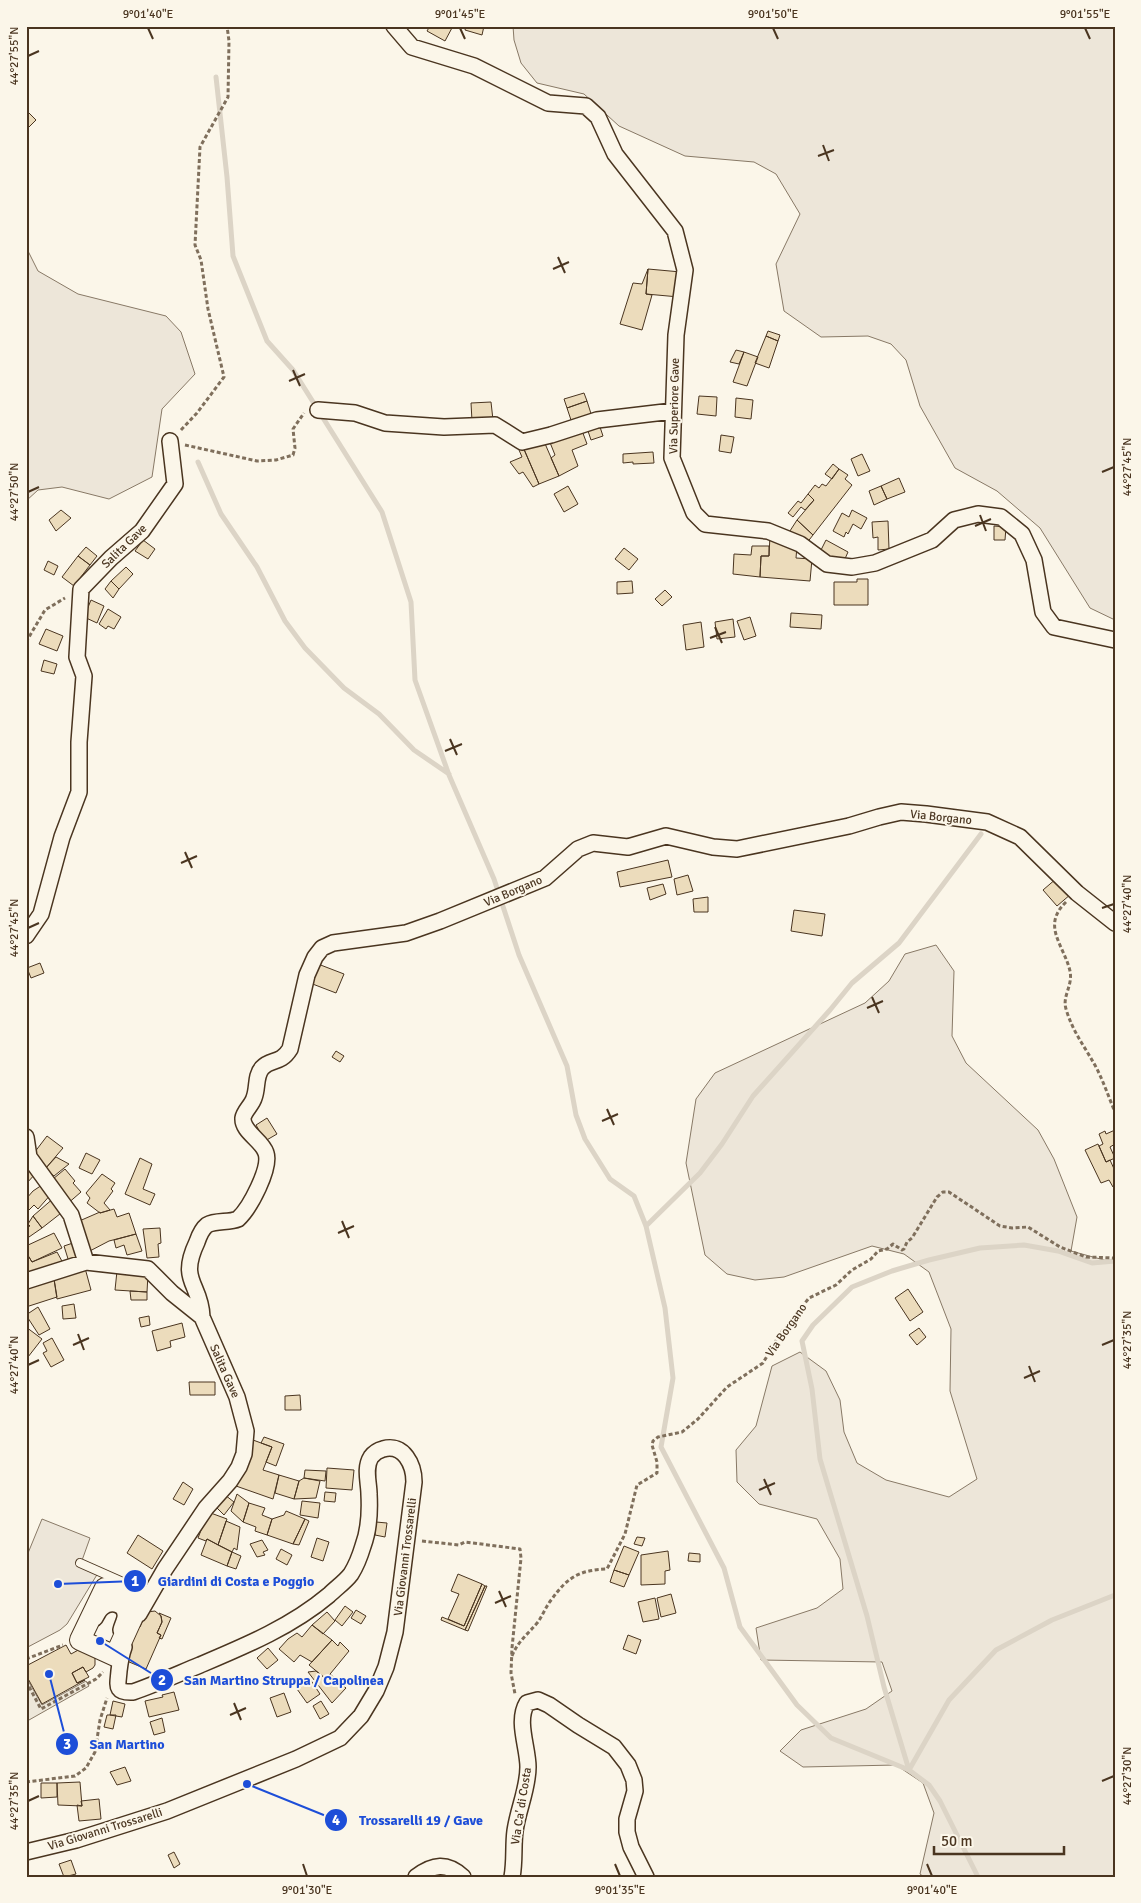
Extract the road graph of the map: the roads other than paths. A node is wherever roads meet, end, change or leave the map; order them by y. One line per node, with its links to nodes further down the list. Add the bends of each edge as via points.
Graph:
1 (394, 26): 3 (street, Via Superiore Gave, via 412,47 474,66 548,102 586,106 598,117 615,154 675,231 684,270 676,335)
2 (318, 410): 3 (street, via 355,413 385,423 444,427 495,425 522,442 597,420)
3 (673, 410): 5 (street, Via Superiore Gave, via 672,458 694,513 705,524 768,531 800,544 826,564 852,567 874,563 932,540 954,520 978,514 1001,517 1022,534 1034,560 1043,612 1054,627)
4 (170, 441): 7 (street, Salita Gave, via 175,484 142,531 81,589 77,657 84,676 79,792 62,837 41,914)
5 (1115, 640)
6 (1115, 924): 11 (street, Via Borgano, via 1020,837 987,822 901,812 737,849 666,836 628,847 593,843 578,849 544,878 440,921 406,933 328,945 315,957 307,975 290,1049 282,1058 266,1064 260,1071 254,1100 243,1118 245,1126 267,1153 266,1169 241,1216 234,1221 206,1226 190,1258 189,1275 200,1301)
7 (26, 936)
8 (26, 1136): 9 (street, via 29,1157 71,1215)
9 (86, 1262): 10 (street); 11 (street, Salita Gave, via 148,1269)
10 (26, 1280)
11 (202, 1317): 13 (street, Salita Gave, via 242,1412 246,1431 244,1454 230,1481 206,1508)
12 (80, 1563): 13 (lane)
13 (150, 1594): 14 (street, Salita Gave)
14 (117, 1660): 14 (street, via 140,1601 105,1588 80,1640); 15 (street, Salita Gave)
15 (118, 1687): 16 (street, Via Giovanni Trossarelli, via 122,1691 133,1692 250,1644 321,1601 351,1574 364,1544 371,1457 381,1449 393,1448 407,1458 413,1468 414,1482 395,1632 376,1691 361,1716 340,1738 167,1811)
16 (26, 1852)
17 (416, 1877): 18 (street, via 436,1866 447,1866)
18 (464, 1877)
19 (512, 1877): 20 (street, Via Ca' di Costa, via 515,1833 528,1778 523,1728 525,1705 538,1700 614,1747 628,1765 635,1791 627,1832)
20 (646, 1877)

